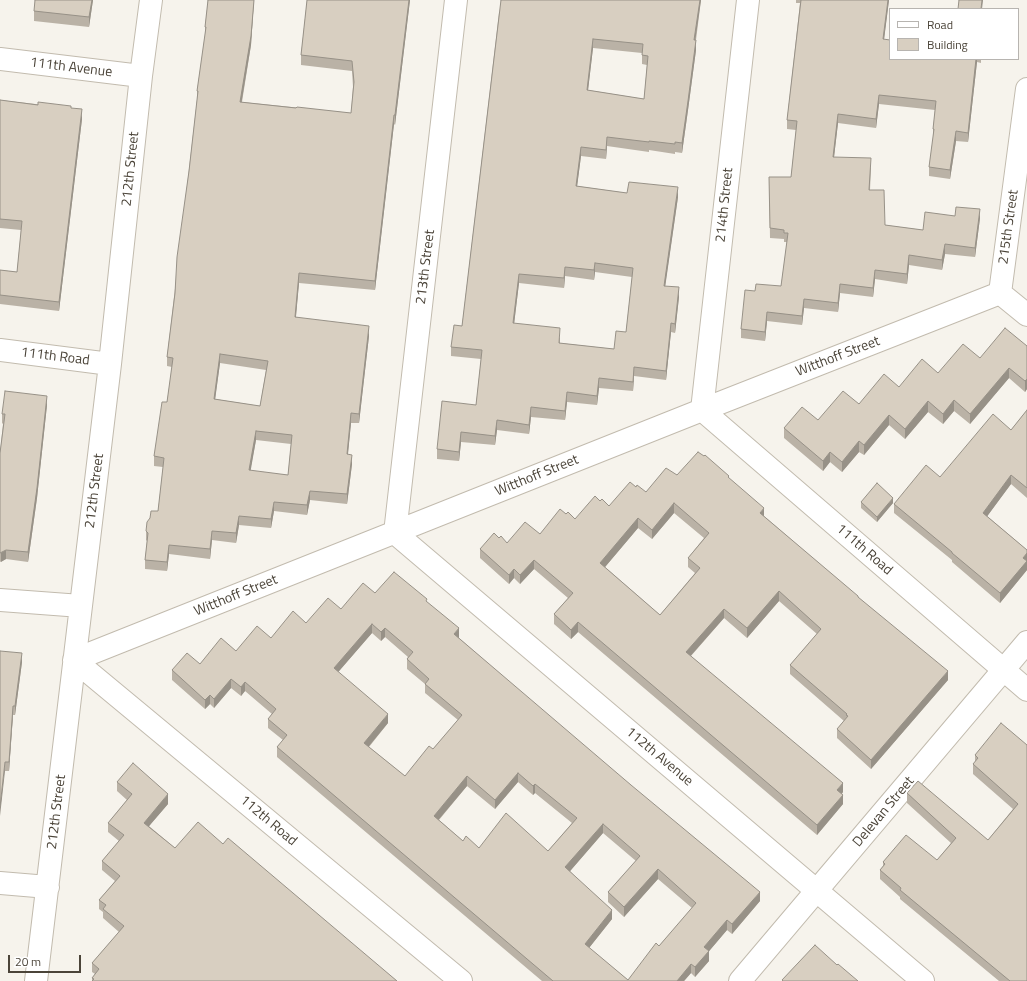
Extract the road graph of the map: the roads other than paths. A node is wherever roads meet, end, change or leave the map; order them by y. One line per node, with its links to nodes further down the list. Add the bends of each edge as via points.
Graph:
1 (151, 0): 5 (street, 212th Street)
2 (456, 0): 12 (street, 213th Street)
3 (748, 0): 11 (street, 214th Street)
4 (0, 59): 5 (street, 111th Avenue)
5 (141, 76): 10 (street, 212th Street)
6 (1027, 89): 7 (street, 215th Street)
7 (1000, 293): 8 (street); 11 (street, Witthoff Street)
8 (1027, 315)
9 (0, 350): 10 (street, 111th Road)
10 (110, 364): 14 (street, 212th Street)
11 (702, 410): 12 (street, Witthoff Street); 17 (street, 111th Road)
12 (395, 533): 16 (street, Witthoff Street); 21 (street, 112th Avenue)
13 (0, 600): 14 (street)
14 (81, 606): 16 (street, 212th Street)
15 (1027, 642): 17 (street, Delevan Street)
16 (74, 660): 20 (street, 212th Street); 23 (street, 112th Road)
17 (1003, 670): 18 (street, 111th Road); 21 (street, Delevan Street)
18 (1027, 690)
19 (0, 883): 20 (street)
20 (48, 887): 22 (street, 212th Street)
21 (817, 891): 24 (street, Delevan Street); 25 (street, 112th Avenue)
22 (36, 981)
23 (461, 981)
24 (740, 981)
25 (924, 981)

